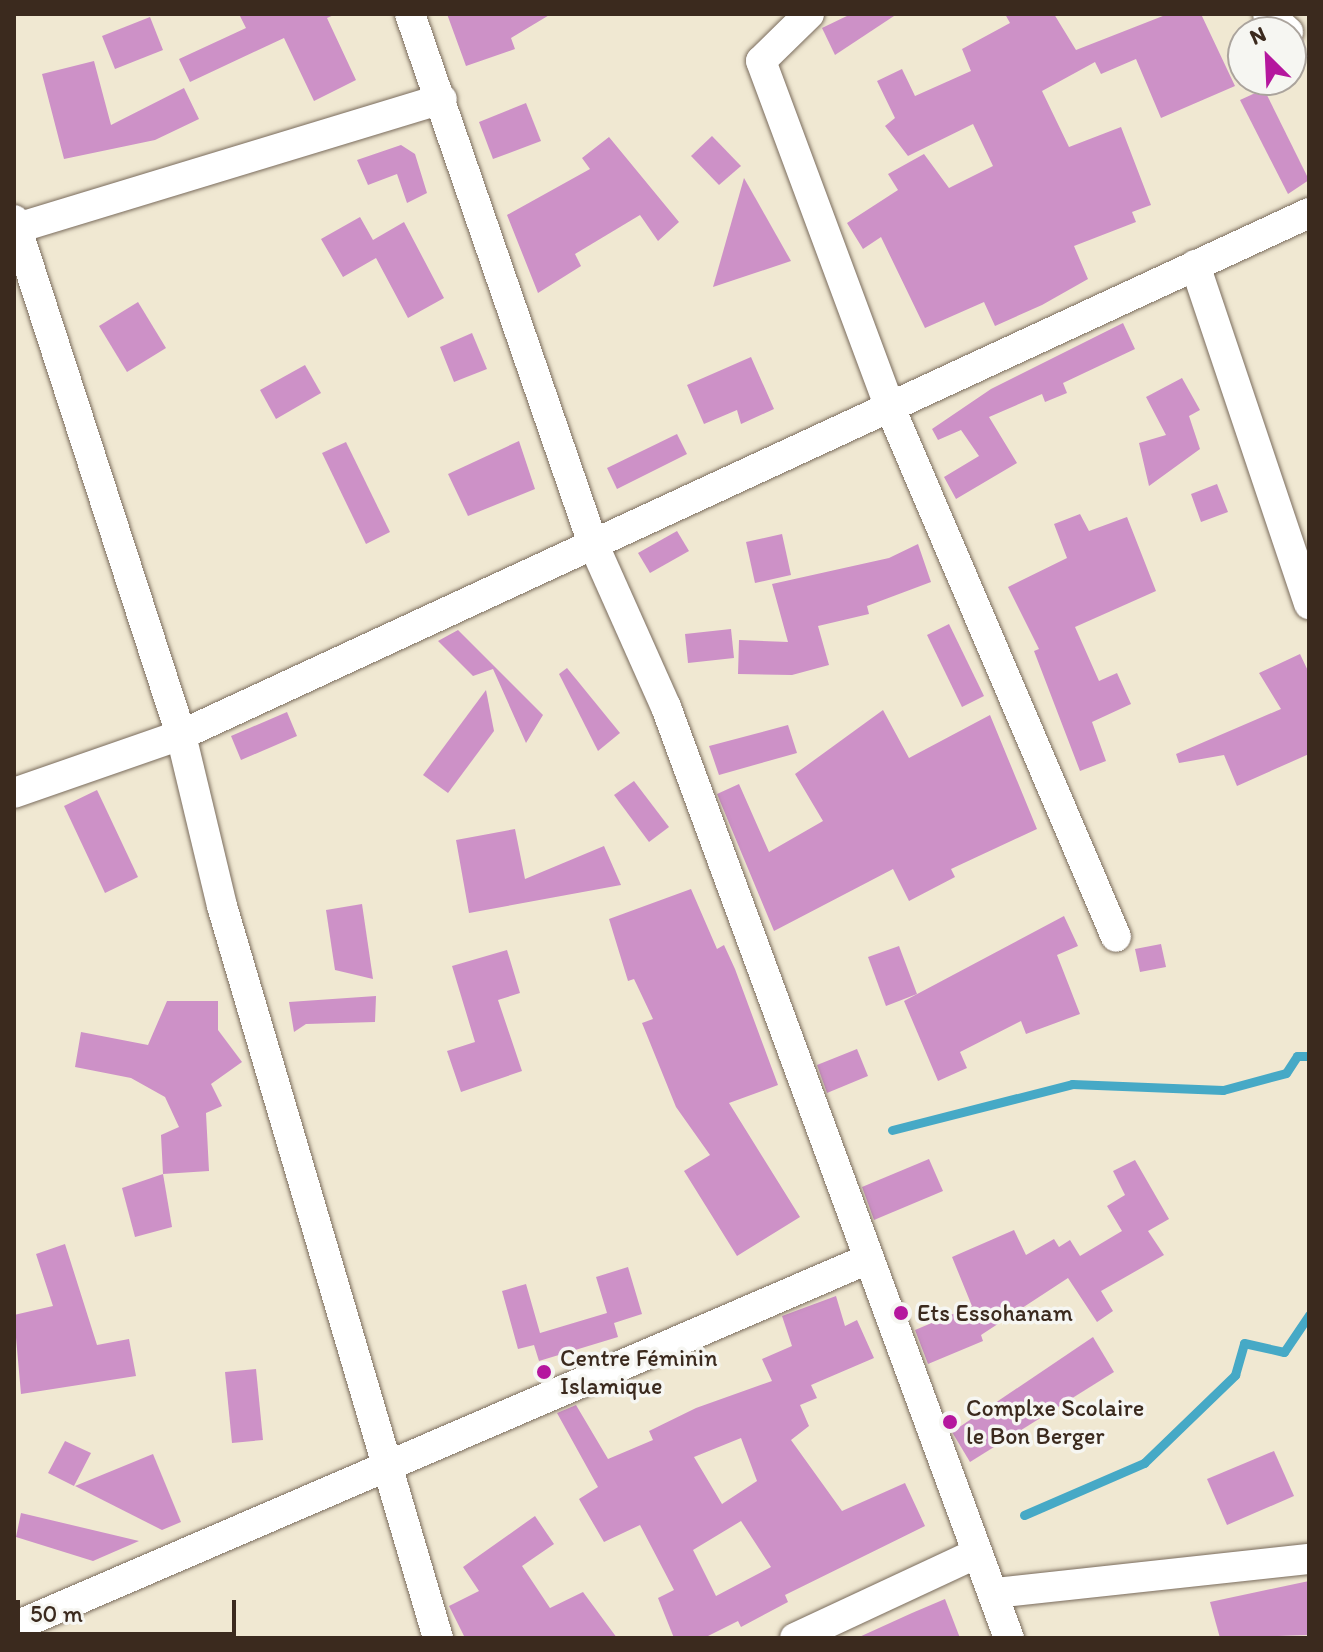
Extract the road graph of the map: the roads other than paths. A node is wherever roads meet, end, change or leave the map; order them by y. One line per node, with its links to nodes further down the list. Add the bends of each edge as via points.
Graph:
1 (410, 14): 3 (street)
2 (809, 14): 7 (street, via 761,61)
3 (442, 99): 5 (street); 8 (street)
4 (1309, 213): 6 (street)
5 (15, 226): 10 (street)
6 (1195, 265): 7 (street); 9 (street)
7 (889, 405): 8 (street); 12 (street)
8 (592, 541): 10 (street); 13 (street, via 666,707)
9 (1309, 604)
10 (181, 735): 11 (street); 14 (street, via 222,906)
11 (14, 793)
12 (1116, 937)
13 (868, 1259): 14 (street); 15 (street)
14 (390, 1463): 18 (street); 19 (street)
15 (973, 1555): 17 (street); 20 (street)
16 (1309, 1559): 17 (street)
17 (995, 1593): 21 (street)
18 (14, 1627)
19 (438, 1638)
20 (795, 1638)
21 (1009, 1638)

